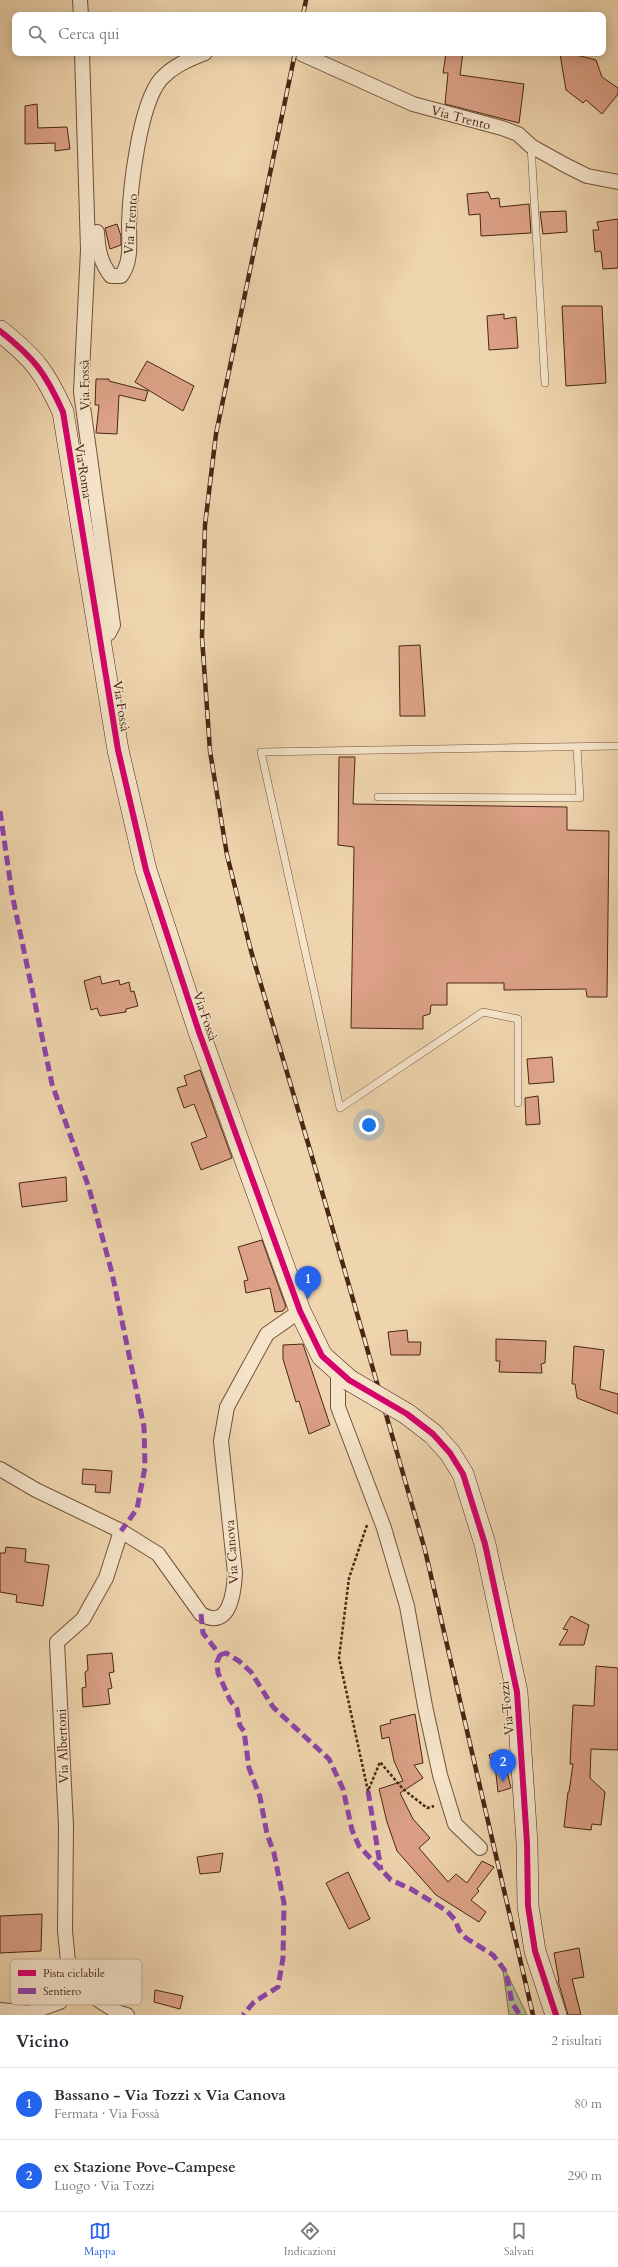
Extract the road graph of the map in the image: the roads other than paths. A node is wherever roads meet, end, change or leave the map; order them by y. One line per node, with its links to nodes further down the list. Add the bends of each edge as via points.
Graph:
1 (80, 0): 2 (street)
2 (80, 12)
3 (82, 56): 6 (street, Via Fossà)
4 (198, 56): 6 (street, Via Trento, via 178,64 160,80 146,108 135,162 129,217 128,268 121,276 111,276 104,267 98,249 92,165)
5 (306, 56): 7 (street, Via Trento, via 413,104 518,134)
6 (85, 144): 11 (street, Via Fossà, via 88,250 81,392 113,625 110,633)
7 (531, 146): 8 (street, Via Trento, via 587,176); 10 (lane)
8 (618, 182)
9 (0, 331): 11 (main road, Via Roma, via 32,358 48,379 63,412)
10 (545, 383)
11 (100, 637): 16 (main road, Via Fossà, via 118,750 146,870 199,1032)
12 (618, 746): 13 (lane)
13 (577, 748): 14 (lane, via 580,798); 15 (lane, via 261,752 340,1108 483,1012 518,1018)
14 (378, 797)
15 (518, 1103)
16 (300, 1311): 17 (main road, Via Fossà, via 322,1356); 20 (street, Via Canova, via 267,1334 227,1407 221,1441 235,1573 230,1605 224,1613 215,1618 201,1614 158,1554)
17 (343, 1375): 18 (main road, Via Fossà, bridge); 21 (street, via 338,1407 384,1528 407,1606 425,1706 448,1800 455,1824)
18 (407, 1414): 27 (main road, Via Tozzi, via 450,1453 463,1474 485,1544 517,1692 527,1843 528,1906 535,1950)
19 (0, 1469): 20 (street, Via Canova, via 36,1490)
20 (121, 1531): 22 (street, Via Albertoni, via 106,1578 83,1619 57,1642 66,1826 65,1932)
21 (480, 1848)
22 (68, 1959)
23 (52, 2005): 25 (street, via 29,2013)
24 (106, 2005): 26 (street)
25 (0, 2010)
26 (127, 2015)
27 (556, 2015)

